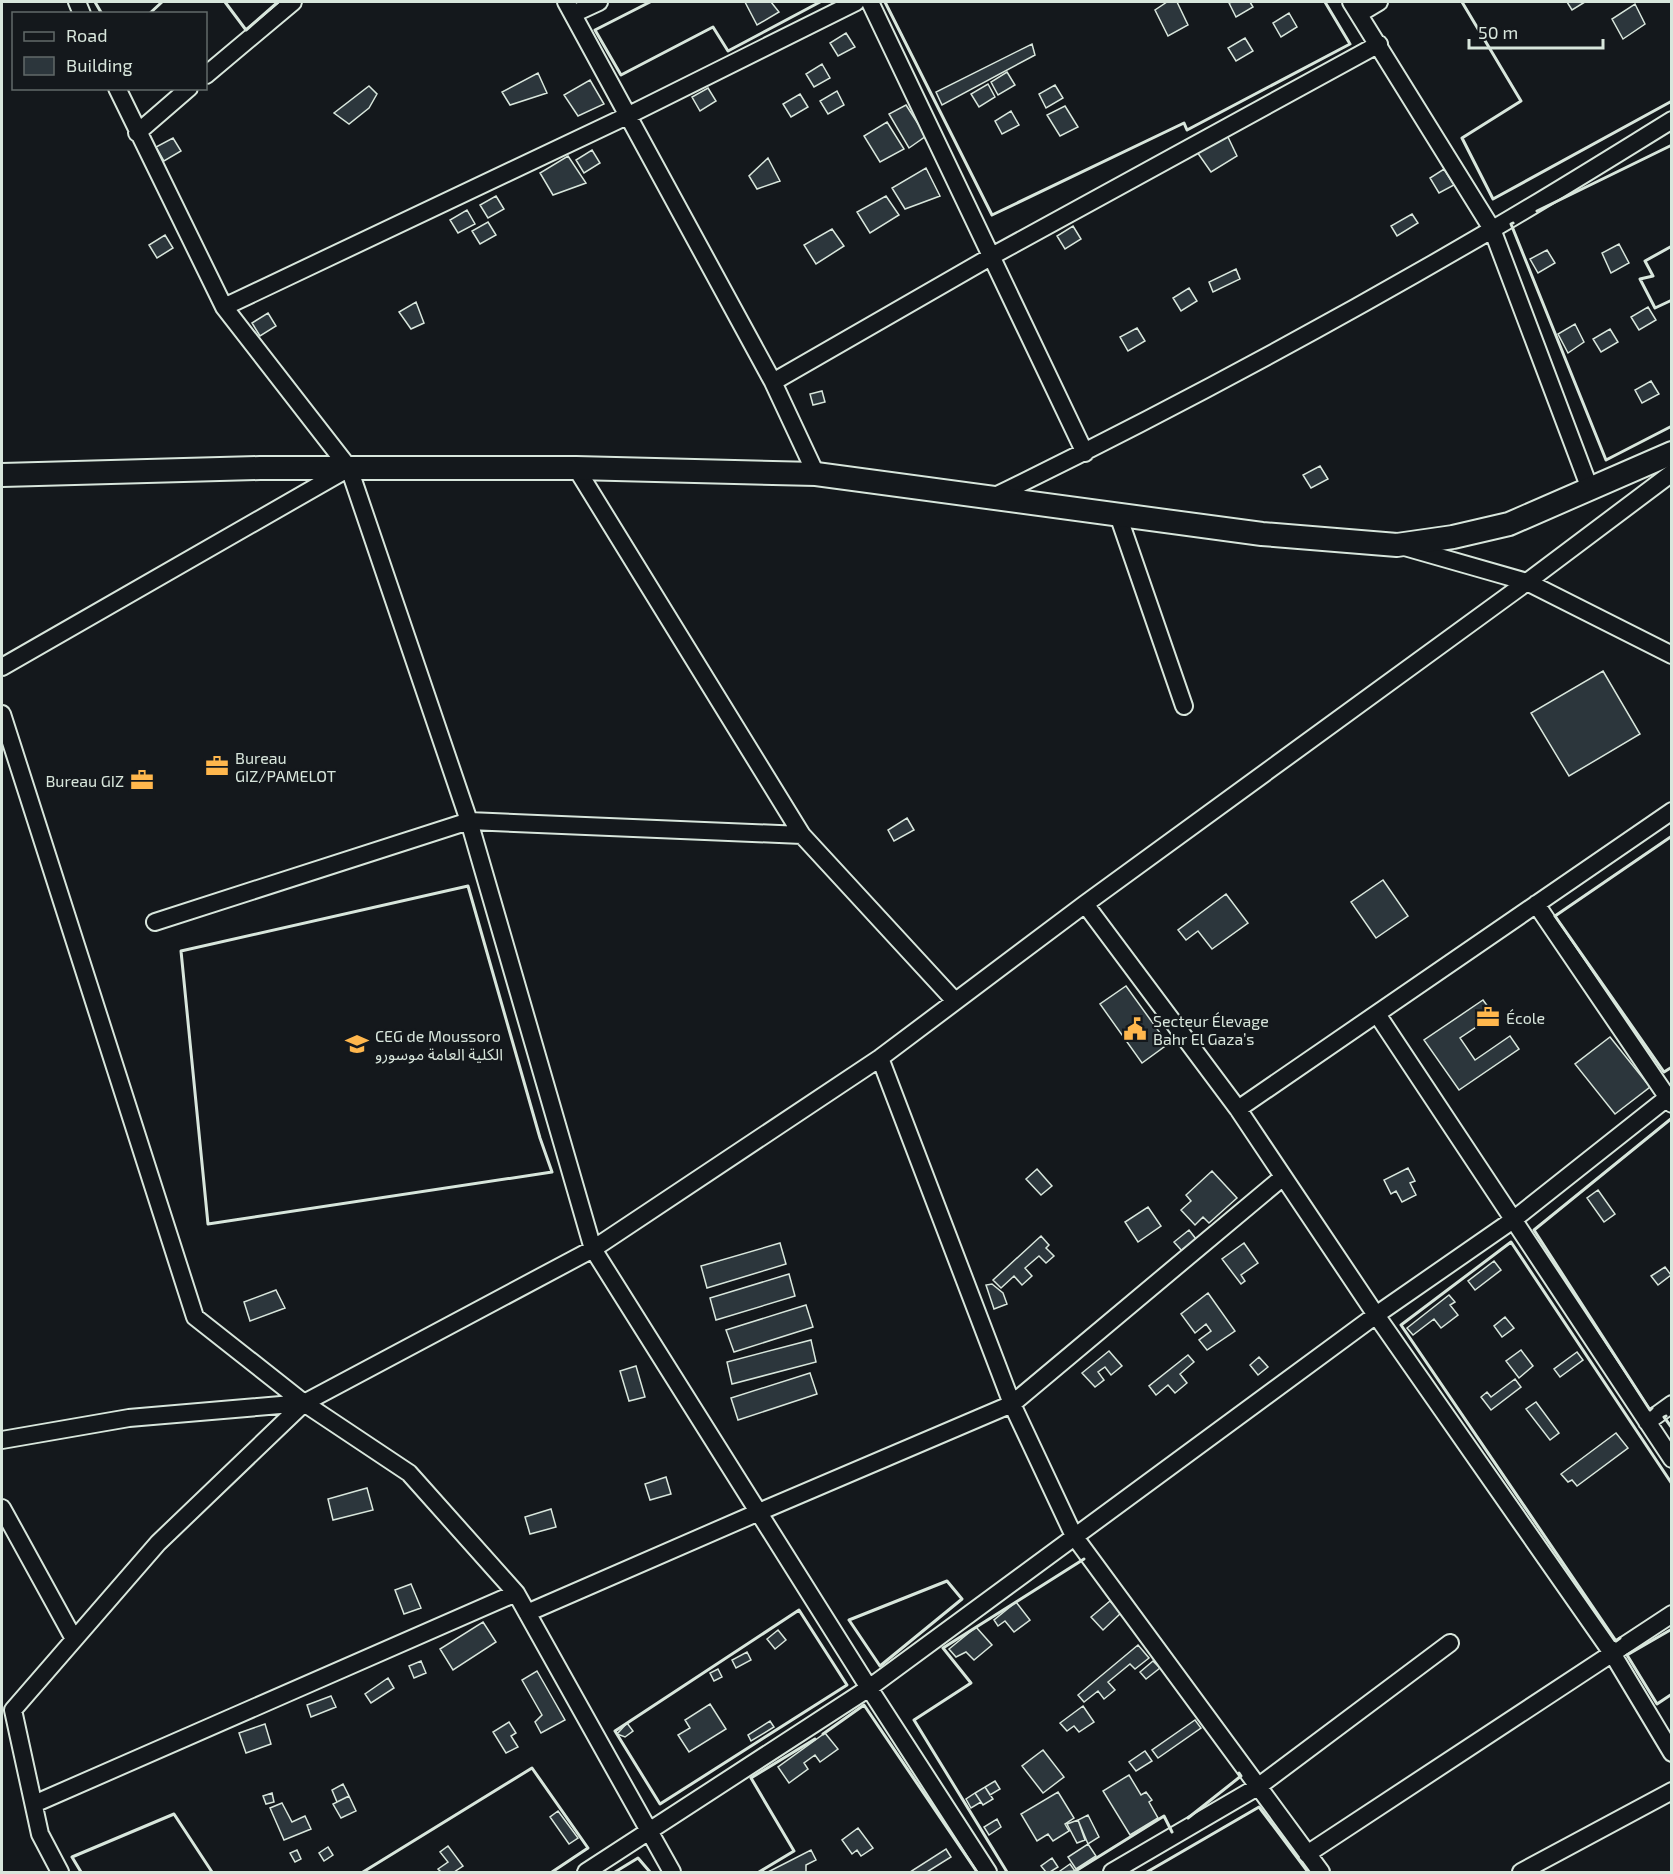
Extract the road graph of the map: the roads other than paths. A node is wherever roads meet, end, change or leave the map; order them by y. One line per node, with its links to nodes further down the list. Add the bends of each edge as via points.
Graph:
1 (293, 2): 9 (street)
2 (599, 2): 6 (street)
3 (856, 2): 12 (street)
4 (870, 2): 16 (street)
5 (1379, 2): 7 (street)
6 (569, 8): 12 (street)
7 (1355, 8): 8 (street)
8 (1379, 44): 15 (street); 16 (street)
9 (207, 74)
10 (118, 90): 14 (street)
11 (187, 90): 14 (street)
12 (629, 115): 17 (street); 18 (street)
13 (1671, 120): 15 (street)
14 (137, 133): 17 (street)
15 (1492, 229): 19 (street, via 1232,376); 26 (street)
16 (992, 256): 18 (street); 19 (street)
17 (224, 307): 21 (street)
18 (773, 382): 24 (street)
19 (1085, 453): 27 (street)
20 (1671, 453): 26 (main road)
21 (349, 468): 22 (main road); 25 (main road); 32 (street); 36 (street)
22 (576, 468): 24 (main road); 37 (street)
23 (1671, 473): 30 (street)
24 (816, 474): 27 (main road)
25 (2, 475)
26 (1590, 489): 29 (main road, via 1509,524)
27 (991, 499): 28 (main road)
28 (1118, 515): 29 (main road, via 1262,534); 33 (street)
29 (1397, 545): 30 (street)
30 (1527, 582): 31 (street); 38 (street)
31 (1671, 656)
32 (2, 667)
33 (1184, 706)
34 (2, 714): 50 (street, via 195,1317)
35 (1671, 811): 39 (street)
36 (469, 821): 37 (street); 40 (street); 48 (street)
37 (802, 835): 41 (street)
38 (1085, 904): 41 (street); 45 (street)
39 (1536, 904): 42 (street); 44 (street)
40 (155, 922)
41 (955, 1001): 43 (street)
42 (1377, 1014): 45 (street); 47 (street)
43 (880, 1059): 48 (street); 51 (street)
44 (1670, 1099): 47 (street)
45 (1238, 1109): 46 (street)
46 (1283, 1177): 49 (street); 51 (street)
47 (1513, 1220): 49 (street); 53 (street)
48 (593, 1249): 50 (street); 57 (street)
49 (1376, 1315): 58 (street); 64 (street)
50 (304, 1403): 54 (street, via 129,1418); 59 (street, via 409,1473); 62 (street, via 158,1543)
51 (1012, 1404): 57 (street); 58 (street)
52 (1671, 1404): 53 (street)
53 (1647, 1422): 55 (street)
54 (2, 1440)
55 (1671, 1460)
56 (2, 1508): 62 (street)
57 (759, 1512): 60 (street); 65 (street)
58 (1074, 1536): 65 (street); 67 (street)
59 (516, 1593): 60 (street); 69 (street)
60 (527, 1613): 70 (street)
61 (1671, 1614): 64 (street)
62 (74, 1639): 69 (street, via 13,1710)
63 (1450, 1643): 67 (street)
64 (1612, 1653): 66 (street); 71 (street)
65 (869, 1688): 70 (street); 75 (street)
66 (1671, 1753)
67 (1259, 1786): 71 (street); 76 (street)
68 (1671, 1791): 78 (street)
69 (34, 1804): 72 (street, via 40,1834)
70 (648, 1831): 73 (street); 74 (street)
71 (1308, 1854): 77 (street)
72 (60, 1872)
73 (586, 1872)
74 (672, 1872)
75 (988, 1872)
76 (1112, 1872)
77 (1321, 1872)
78 (1521, 1872)

